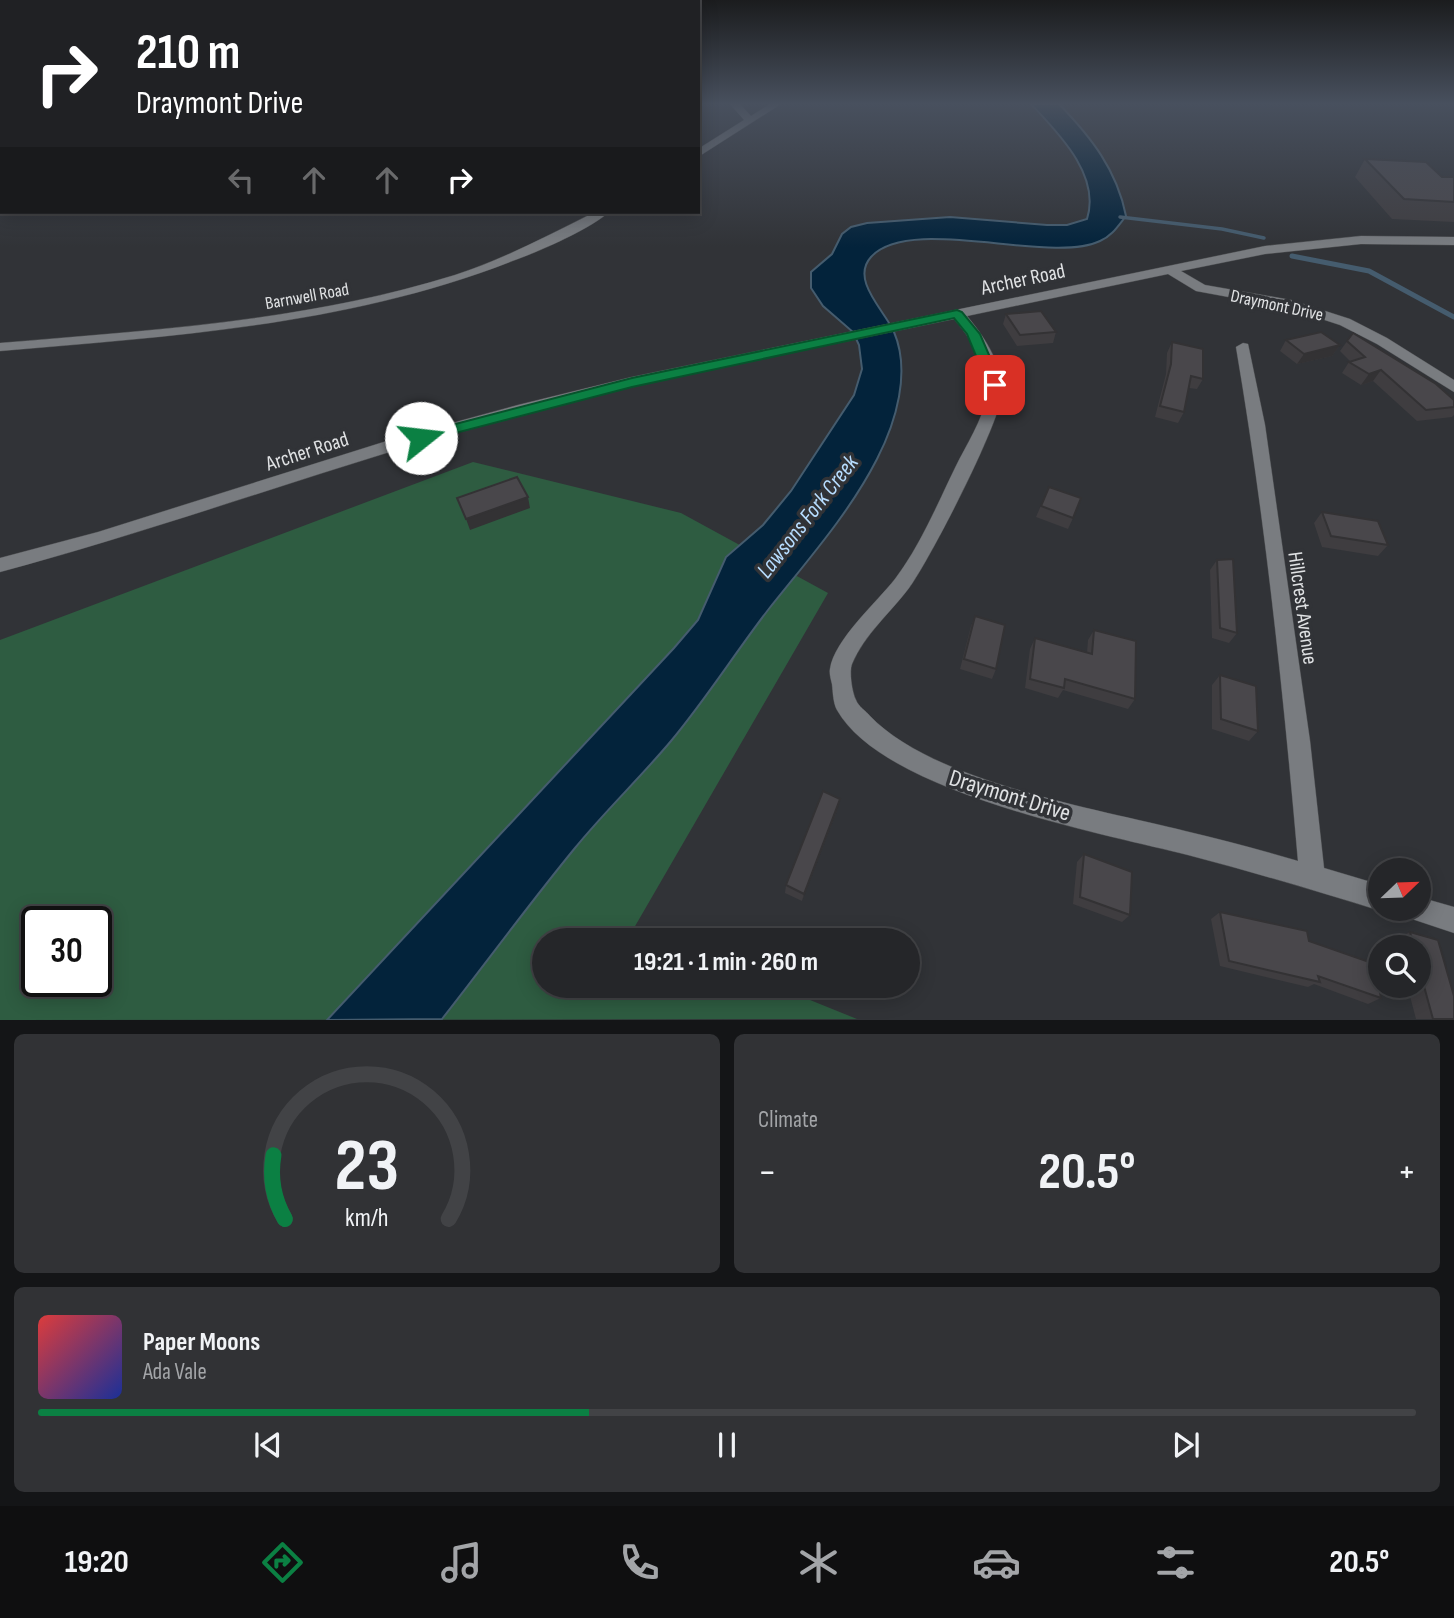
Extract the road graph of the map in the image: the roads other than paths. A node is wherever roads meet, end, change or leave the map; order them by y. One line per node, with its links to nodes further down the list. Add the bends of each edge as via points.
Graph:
1 (599, 214): 6 (street, Barnwell Road, via 492,266 362,303 238,325)
2 (1454, 241): 3 (street, Archer Road, via 1373,239 1297,245)
3 (1170, 270): 4 (street, Archer Road); 7 (street, Draymont Drive, via 1201,288 1291,304 1346,322)
4 (957, 314): 8 (street, Archer Road, via 518,410); 9 (street, Draymont Drive, via 973,334 993,376 995,394 908,574 848,652 840,670 848,710 868,732 903,755 990,793)
5 (1242, 347): 9 (street, Hillcrest Avenue, via 1257,425 1299,741)
6 (0, 348)
7 (1454, 387)
8 (0, 565)
9 (1312, 877): 10 (street, Draymont Drive)
10 (1368, 894)
11 (1432, 913): 12 (street)
12 (1454, 920)

